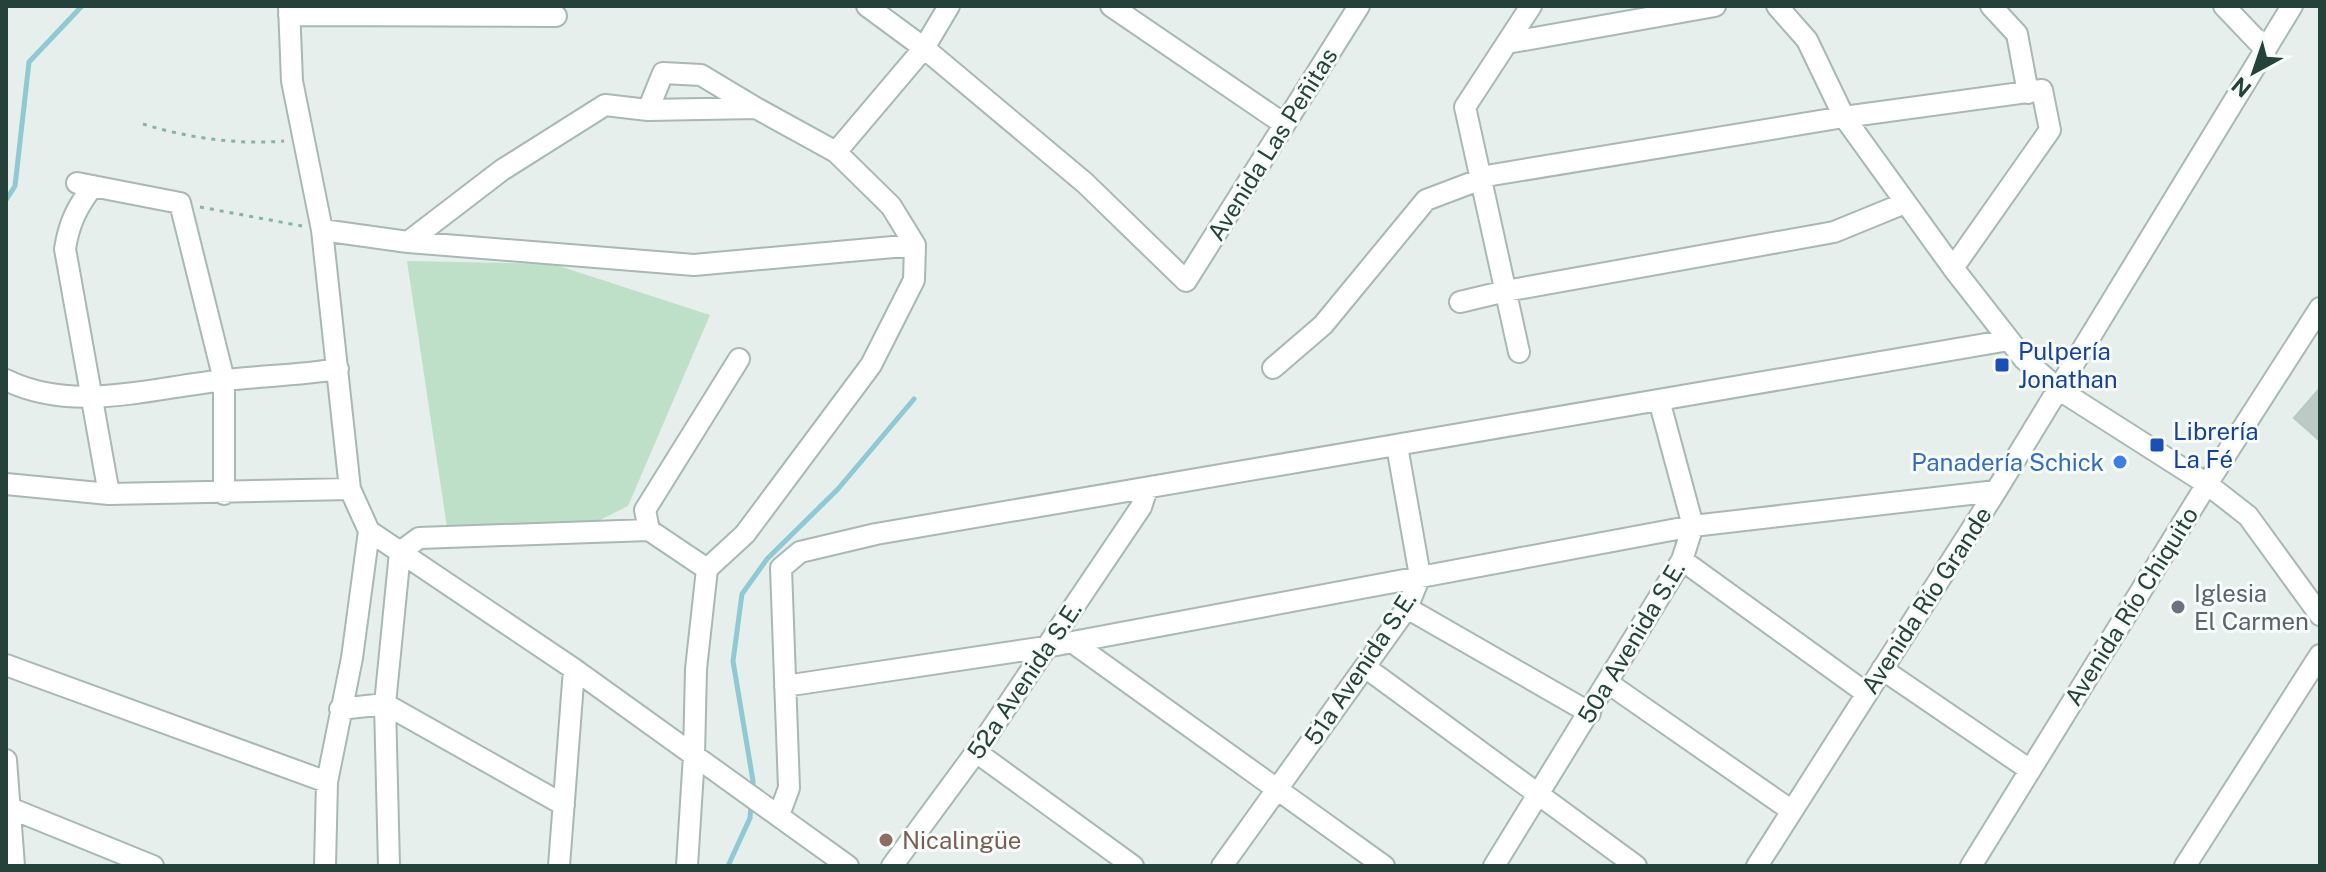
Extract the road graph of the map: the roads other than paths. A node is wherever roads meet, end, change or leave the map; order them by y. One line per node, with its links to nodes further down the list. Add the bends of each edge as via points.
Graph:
1 (867, 6): 14 (street)
2 (949, 6): 14 (street)
3 (1111, 6): 20 (street)
4 (1531, 6): 13 (street)
5 (1715, 6): 13 (street)
6 (1777, 6): 19 (street, via 1807,40)
7 (1991, 6): 16 (street, via 2017,34)
8 (2224, 6): 15 (street)
9 (2292, 6): 15 (street, Avenida Río Grande)
10 (1357, 7): 20 (street, Avenida Las Peñitas)
11 (289, 10): 12 (street); 24 (street, via 292,81)
12 (556, 16)
13 (1507, 43): 22 (street, via 1465,107)
14 (924, 48): 20 (street, Avenida Las Peñitas, via 1085,183 1186,281); 21 (street)
15 (2266, 50): 38 (street, Avenida Río Grande)
16 (2028, 93): 19 (street); 27 (street, via 2042,90 2050,130)
17 (756, 108): 18 (street); 18 (street, via 701,75 663,73); 21 (street)
18 (648, 110): 25 (street, via 605,105 502,170)
19 (1844, 117): 22 (street); 23 (street)
20 (1284, 124)
21 (836, 152): 26 (street, via 891,206)
22 (1481, 180): 28 (street); 34 (street, via 1426,200 1323,325)
23 (1905, 203): 27 (street); 28 (street, via 1834,232)
24 (322, 230): 25 (street); 35 (street)
25 (408, 242): 26 (street, via 694,265)
26 (915, 245): 54 (street, via 914,280 871,365 745,534)
27 (1953, 268): 31 (street)
28 (1506, 291): 29 (street); 32 (street)
29 (1460, 302)
30 (2320, 308): 43 (street, Avenida Río Chiquito)
31 (2009, 340): 38 (street); 40 (street)
32 (1519, 352)
33 (739, 359): 50 (street, via 645,510)
34 (1273, 368)
35 (338, 369): 37 (street); 44 (street)
36 (6, 380): 39 (street)
37 (224, 380): 39 (street); 39 (street, via 180,203 85,185 65,249); 48 (street)
38 (2058, 389): 43 (street); 46 (street, Avenida Río Grande)
39 (92, 398): 47 (street)
40 (1659, 400): 41 (street); 49 (street)
41 (1397, 446): 45 (street); 55 (street, 51a Avenida S.E.)
42 (6, 484): 47 (street)
43 (2207, 484): 57 (street, via 2248,516); 74 (street, Avenida Río Chiquito)
44 (350, 489): 48 (street); 51 (street)
45 (1147, 489): 59 (street, 52a Avenida S.E., via 1141,507); 66 (street, via 876,534 800,552 781,568)
46 (1996, 491): 49 (street); 64 (street, Avenida Río Grande)
47 (109, 494): 48 (street)
48 (224, 494)
49 (1693, 526): 53 (street, 50a Avenida S.E.); 55 (street)
50 (649, 530): 52 (street, via 419,538); 54 (street)
51 (369, 531): 52 (street); 69 (street)
52 (400, 552): 63 (street); 68 (street)
53 (1682, 560): 65 (street, 50a Avenida S.E.); 67 (street)
54 (707, 569): 72 (street, via 696,669)
55 (1420, 576): 56 (street, 51a Avenida S.E.); 58 (street)
56 (1407, 608): 62 (street, 51a Avenida S.E.); 70 (street)
57 (2320, 615)
58 (1072, 642): 59 (street); 76 (street)
59 (1046, 647): 66 (street); 71 (street, 52a Avenida S.E.)
60 (2320, 655): 98 (street)
61 (6, 665): 75 (street)
62 (1365, 667): 76 (street, 51a Avenida S.E.); 77 (street)
63 (574, 669): 72 (street); 78 (street)
64 (1882, 669): 67 (street, Avenida Río Grande); 74 (street)
65 (1608, 683): 70 (street, 50a Avenida S.E.); 80 (street)
66 (785, 686): 81 (street, via 789,788)
67 (1866, 693): 80 (street, Avenida Río Grande)
68 (385, 704): 69 (street); 78 (street); 86 (street)
69 (340, 709): 75 (street)
70 (1590, 713): 77 (street, 50a Avenida S.E.)
71 (976, 752): 90 (street, 52a Avenida S.E.); 91 (street)
72 (694, 755): 81 (street); 88 (street)
73 (6, 760): 79 (street)
74 (2030, 770): 97 (street, Avenida Río Chiquito)
75 (327, 782): 85 (street)
76 (1276, 790): 92 (street, 51a Avenida S.E.); 93 (street)
77 (1540, 794): 94 (street, 50a Avenida S.E.); 95 (street)
78 (564, 805): 87 (street)
79 (10, 808): 82 (street); 84 (street)
80 (1792, 811): 96 (street, Avenida Río Grande)
81 (779, 815): 89 (street)
82 (9, 830): 83 (street)
83 (14, 866)
84 (153, 866)
85 (325, 866)
86 (389, 866)
87 (559, 866)
88 (687, 866)
89 (848, 866)
90 (892, 866)
91 (1133, 866)
92 (1222, 866)
93 (1384, 866)
94 (1494, 866)
95 (1636, 866)
96 (1757, 866)
97 (1971, 866)
98 (2185, 866)

